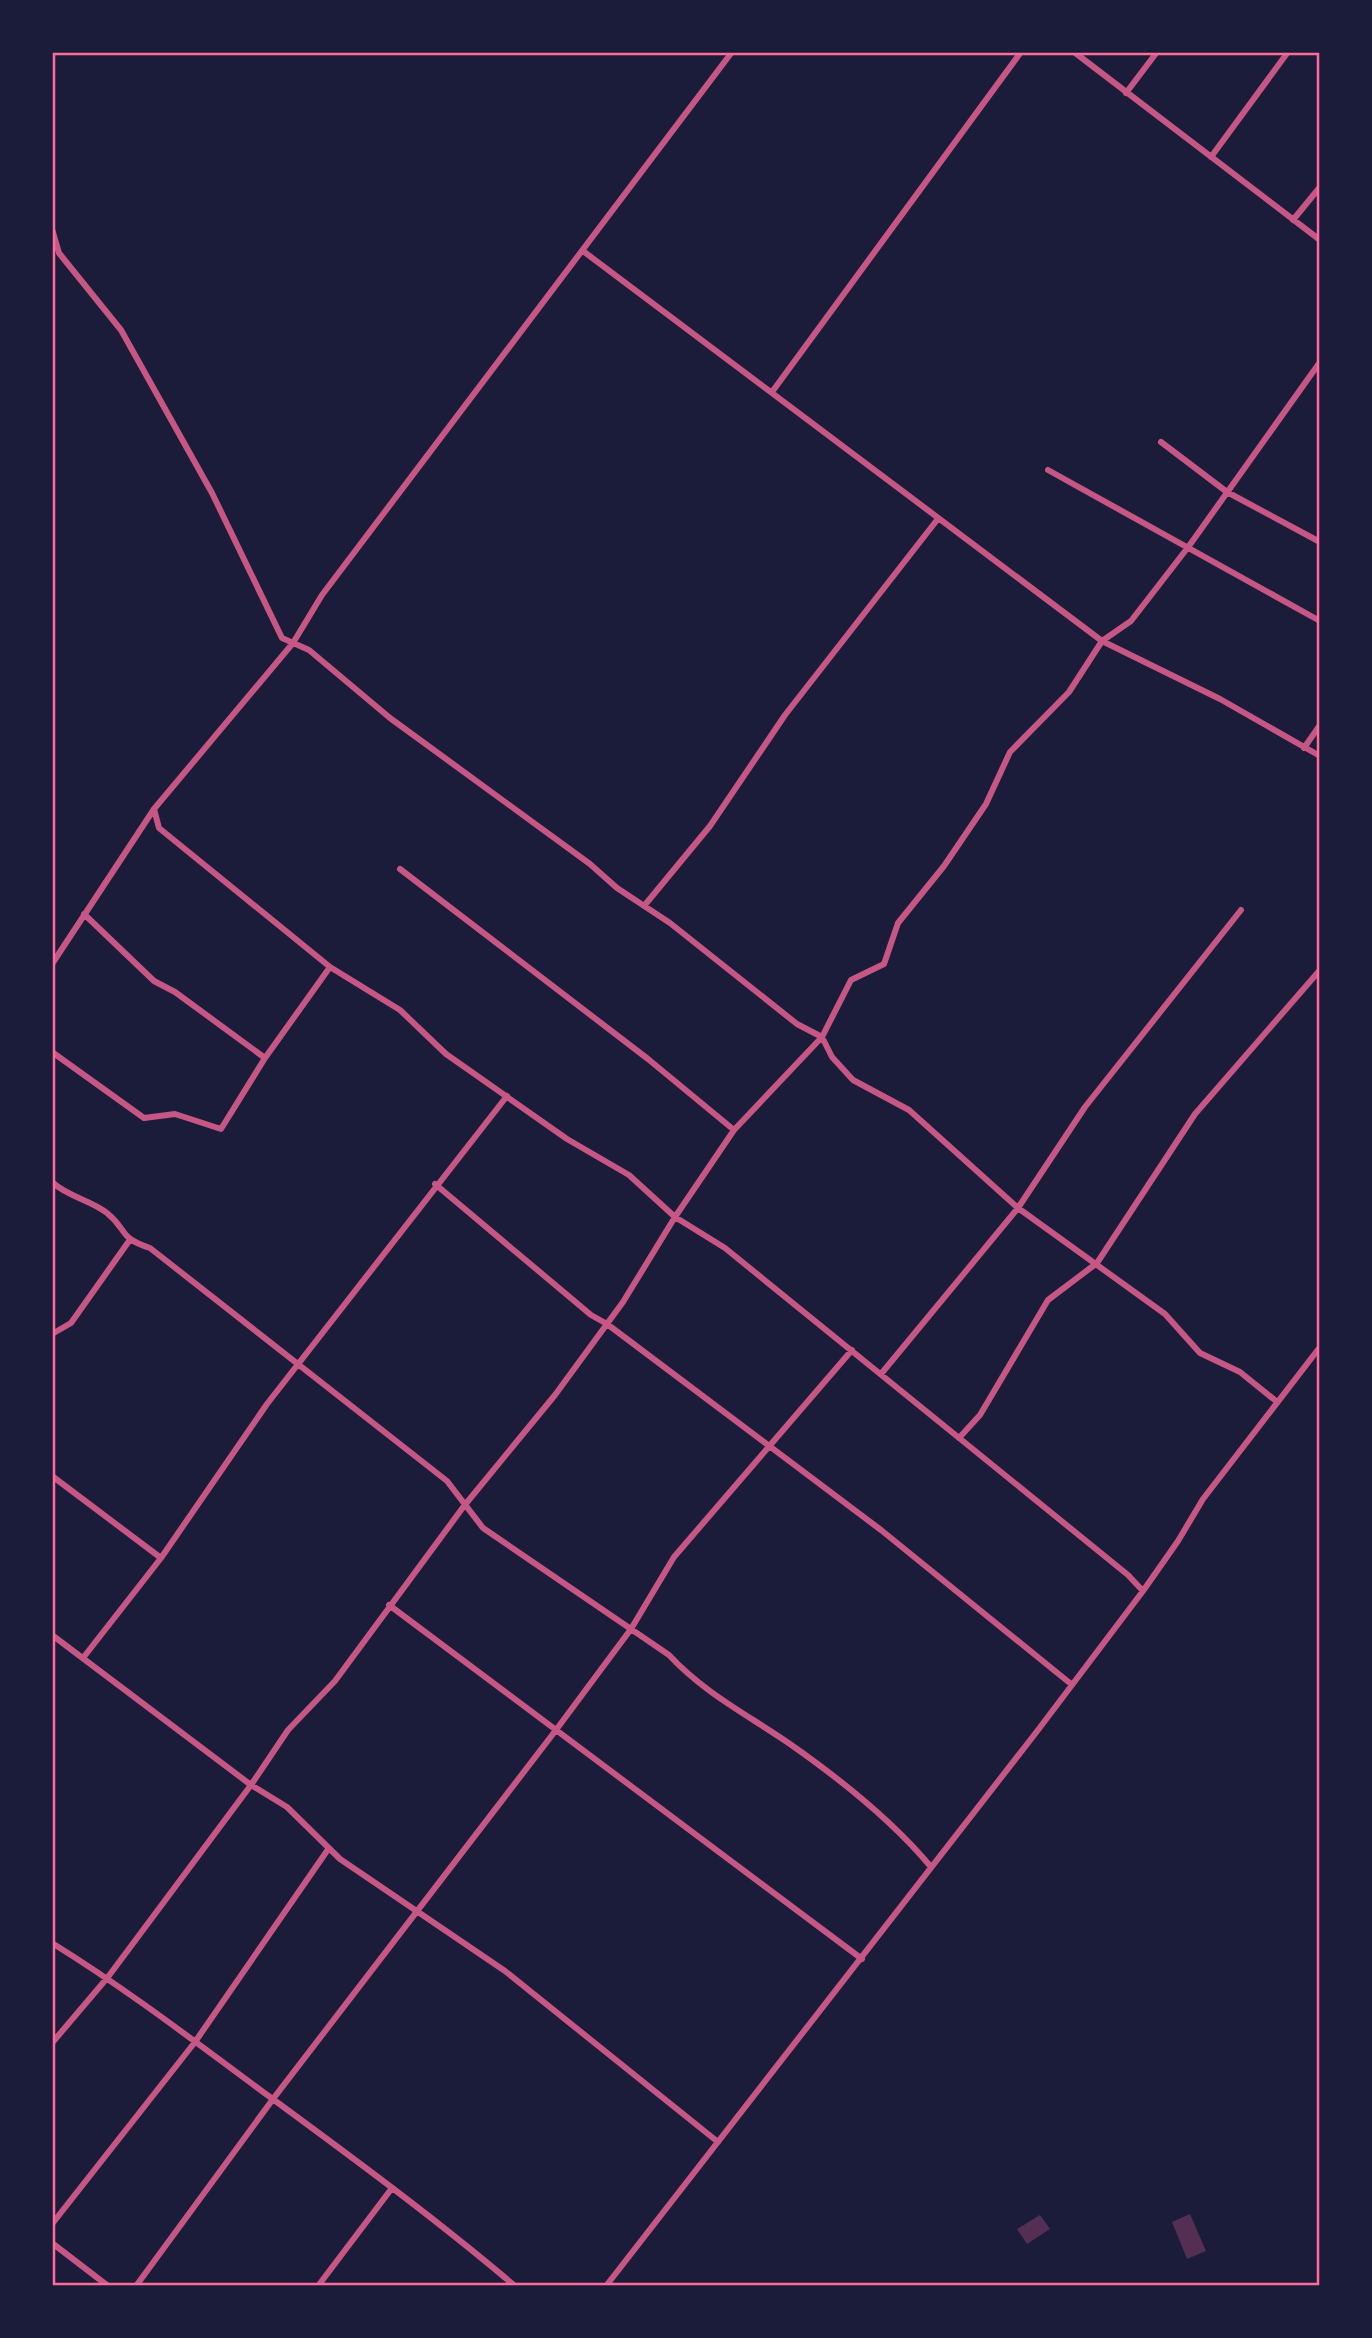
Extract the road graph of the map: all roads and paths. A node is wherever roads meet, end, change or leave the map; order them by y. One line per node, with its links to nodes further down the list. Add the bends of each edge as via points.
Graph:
1 (732, 52): 12 (street)
2 (1021, 52): 14 (street)
3 (1074, 52): 6 (street)
4 (1157, 52): 6 (street)
5 (1288, 52): 7 (street)
6 (1126, 93): 7 (street)
7 (1211, 157): 9 (street)
8 (1320, 187): 9 (street)
9 (1293, 220): 11 (street)
10 (52, 229): 23 (street, via 59,253 121,330 212,493 282,638)
11 (1320, 240)
12 (583, 251): 14 (street); 23 (street, via 322,595)
13 (1320, 362): 17 (street)
14 (772, 392): 18 (street)
15 (1161, 442): 17 (street)
16 (1048, 470): 20 (street)
17 (1227, 492): 19 (street); 20 (street)
18 (937, 520): 22 (street); 29 (street, via 785,715 710,826)
19 (1320, 542)
20 (1189, 546): 21 (street); 22 (street, via 1131,621)
21 (1320, 621)
22 (1102, 641): 25 (street, via 1220,699); 35 (street, via 1069,692 1010,752 986,804 898,923 884,964 851,980)
23 (293, 643): 27 (street); 29 (street, via 309,650 390,718)
24 (1320, 725): 25 (street)
25 (1304, 748): 26 (street)
26 (1320, 756)
27 (154, 809): 31 (street); 33 (street, via 159,828)
28 (400, 869): 39 (street)
29 (644, 906): 35 (street, via 797,1024)
30 (1241, 910): 42 (street, via 1085,1107)
31 (84, 914): 32 (street); 37 (street, via 154,981)
32 (52, 964)
33 (330, 967): 37 (street); 38 (street, via 400,1010 446,1054)
34 (1320, 970): 45 (street, via 1195,1114)
35 (822, 1037): 39 (street); 42 (street, via 832,1057 853,1080 909,1110)
36 (52, 1052): 37 (street, via 144,1118 175,1114 221,1129)
37 (265, 1058)
38 (507, 1096): 41 (street); 43 (street, via 629,1175)
39 (734, 1130): 43 (street)
40 (52, 1182): 44 (street, via 107,1213)
41 (435, 1184): 46 (street); 50 (street)
42 (1018, 1208): 45 (street); 51 (street)
43 (675, 1217): 46 (street); 49 (street, via 725,1248)
44 (129, 1241): 47 (street, via 71,1323); 50 (street, via 150,1248)
45 (1097, 1263): 52 (street, via 1165,1314 1200,1353 1240,1372); 53 (street, via 1048,1300 980,1415)
46 (607, 1324): 54 (street); 56 (street)
47 (52, 1334)
48 (1320, 1347): 52 (street)
49 (852, 1350): 51 (street); 54 (street)
50 (299, 1366): 56 (street, via 447,1481); 57 (street, via 267,1404)
51 (881, 1374): 53 (street)
52 (1276, 1401): 58 (street, via 1203,1499)
53 (959, 1438): 58 (street)
54 (769, 1445): 60 (street, via 674,1557); 63 (street)
55 (52, 1476): 57 (street)
56 (464, 1506): 59 (street); 60 (street, via 483,1528)
57 (161, 1558): 62 (street)
58 (1143, 1591): 63 (street)
59 (389, 1605): 64 (street); 65 (street, via 335,1681 288,1730)
60 (631, 1629): 64 (street); 67 (street, via 669,1655 692,1680 791,1745 907,1838)
61 (52, 1635): 62 (street)
62 (83, 1658): 65 (street)
63 (1071, 1684): 67 (street)
64 (556, 1730): 68 (street); 70 (street)
65 (251, 1785): 66 (street, via 286,1807); 71 (street)
66 (329, 1848): 68 (street); 72 (street)
67 (931, 1867): 70 (street)
68 (418, 1913): 74 (street); 75 (street, via 505,1971)
69 (52, 1943): 71 (street)
70 (862, 1959): 75 (street)
71 (108, 1977): 72 (street); 73 (street)
72 (195, 2042): 74 (street); 77 (street)
73 (52, 2043)
74 (273, 2099): 76 (street); 80 (street)
75 (718, 2142): 83 (street)
76 (392, 2188): 81 (street); 82 (street)
77 (52, 2224)
78 (52, 2243): 79 (street)
79 (108, 2286)
80 (136, 2286)
81 (318, 2286)
82 (515, 2286)
83 (606, 2286)

